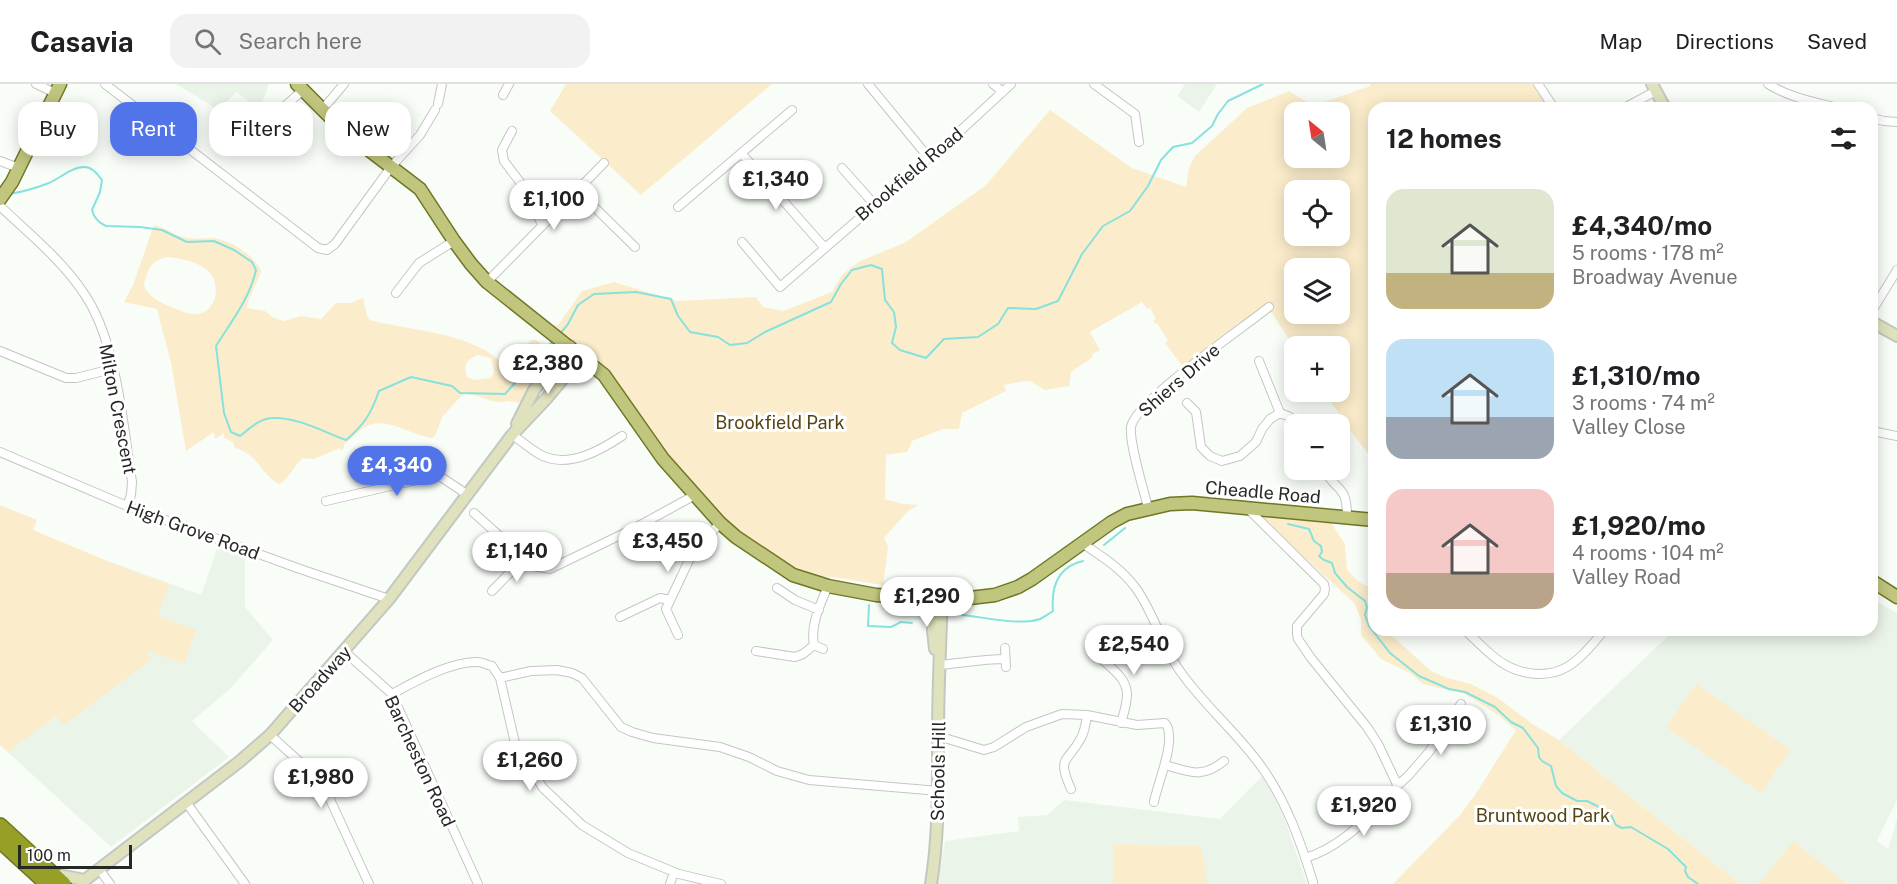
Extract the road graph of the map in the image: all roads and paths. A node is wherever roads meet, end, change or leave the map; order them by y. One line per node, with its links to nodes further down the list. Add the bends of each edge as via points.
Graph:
1 (36, 84): 14 (street)
2 (105, 84): 32 (street, via 318,248 327,250 335,244)
3 (344, 84): 22 (street)
4 (442, 84): 32 (street, via 437,107 420,135)
5 (509, 84): 16 (street)
6 (868, 84): 29 (street)
7 (993, 84): 15 (street)
8 (1011, 84): 15 (street, Brookfield Road)
9 (1094, 84): 27 (street, via 1135,114)
10 (1538, 84): 18 (street)
11 (1768, 84): 21 (street)
12 (300, 87): 17 (street); 22 (main road, Cheadle Road)
13 (1654, 88): 19 (street); 20 (street)
14 (57, 89): 33 (main road)
15 (1003, 92): 29 (street, Brookfield Road)
16 (503, 95)
17 (288, 102)
18 (1550, 102)
19 (1633, 102)
20 (1662, 102)
21 (1816, 102)
22 (322, 110): 32 (main road, Cheadle Road)
23 (792, 110): 28 (street)
24 (1878, 120): 25 (street)
25 (1897, 122)
26 (512, 131): 40 (street, via 502,150 504,161 526,190)
27 (1139, 142)
28 (744, 156): 39 (street); 44 (street)
29 (929, 158): 37 (street, Brookfield Road)
30 (0, 161): 33 (street)
31 (603, 163): 35 (street)
32 (391, 167): 41 (main road, Cheadle Road, via 420,189)
33 (19, 168): 36 (main road)
34 (842, 168): 37 (street)
35 (576, 189): 40 (street); 43 (street)
36 (0, 199)
37 (874, 204): 44 (street, Brookfield Road)
38 (0, 206): 56 (street, Milton Crescent, via 84,292 102,330)
39 (678, 207)
40 (542, 225): 46 (street)
41 (454, 241): 46 (main road, Cheadle Road); 47 (street, via 419,263)
42 (742, 242): 44 (street, Brookfield Road, via 780,287)
43 (635, 247)
44 (824, 247)
45 (1897, 270): 48 (street)
46 (487, 282): 52 (main road, Cheadle Road)
47 (396, 293)
48 (1878, 301)
49 (1269, 308): 70 (street, Shiers Drive, via 1167,386 1133,421 1131,435)
50 (1878, 325): 51 (street)
51 (1897, 336)
52 (567, 344): 54 (main road, Cheadle Road); 61 (street, Broadway, via 534,390)
53 (0, 351): 56 (street, via 66,378)
54 (582, 356): 61 (street, Broadway); 67 (main road, Cheadle Road, via 604,375 663,459)
55 (1259, 361): 58 (street)
56 (112, 369): 69 (street, Milton Crescent, via 132,482)
57 (1187, 403): 58 (street, via 1196,412 1201,447 1222,461 1240,456 1256,442 1270,419)
58 (1280, 413): 59 (street)
59 (1284, 415)
60 (1878, 432): 63 (street)
61 (512, 435): 62 (street, via 544,456 561,459 582,457); 66 (street, Broadway)
62 (622, 436)
63 (1897, 436)
64 (0, 452): 69 (street, High Grove Road)
65 (1334, 480): 73 (street, via 1344,492)
66 (468, 495): 68 (street, via 438,475); 83 (street, Broadway)
67 (695, 495): 75 (main road, Cheadle Road); 77 (street, via 550,569 533,566)
68 (326, 501)
69 (127, 506): 83 (street, High Grove Road)
70 (1148, 508): 71 (main road, Cheadle Road, via 1192,503); 76 (main road, Cheadle Road, via 1127,514)
71 (1248, 508): 73 (main road, Cheadle Road); 107 (street, via 1324,584 1324,594 1297,626 1296,634 1373,736)
72 (474, 513): 77 (street)
73 (1347, 517): 74 (main road, Cheadle Road)
74 (1368, 519)
75 (720, 523): 79 (main road, Cheadle Road, via 793,575); 85 (street, via 691,556)
76 (1082, 543): 84 (main road, Cheadle Road, via 1018,587 968,599); 114 (street, via 1135,587 1177,668 1269,777)
77 (524, 558): 81 (street)
78 (1878, 584): 82 (main road)
79 (828, 586): 84 (main road, Cheadle Road, via 882,600); 86 (street)
80 (777, 588): 86 (street)
81 (492, 591)
82 (1897, 596)
83 (389, 599): 96 (street, Broadway)
84 (937, 599): 97 (street, Schools Hill, via 935,648)
85 (670, 600): 87 (street, via 660,598); 88 (street, via 666,609)
86 (819, 610): 92 (street, via 812,632)
87 (620, 617)
88 (678, 635)
89 (1472, 636): 90 (street, via 1503,664 1522,673 1547,674 1567,667)
90 (1599, 636)
91 (1090, 641): 102 (street, via 1126,689)
92 (814, 645): 94 (street); 95 (street, via 795,657)
93 (1005, 648): 97 (street, via 1005,663 982,659 968,663)
94 (823, 649)
95 (756, 651)
96 (345, 652): 99 (street, Barcheston Road); 103 (street, Broadway)
97 (940, 661): 104 (street, Schools Hill)
98 (500, 678): 99 (street, via 492,666 478,662 423,677); 109 (street, via 531,671 572,673 582,678 621,727 632,732 720,747 809,780); 116 (street, via 515,743 543,788 582,825 628,853)
99 (392, 694): 123 (street, Barcheston Road)
100 (1461, 704): 107 (street, via 1419,764)
101 (1087, 715): 102 (street); 104 (street, via 1062,714 1039,721 984,750); 108 (street, via 1081,738 1064,767)
102 (1121, 723): 106 (street, via 1165,723 1170,735)
103 (270, 735): 110 (street, Broadway); 122 (street, via 322,782)
104 (938, 736): 109 (street, Schools Hill)
105 (1224, 761): 106 (street, via 1210,772)
106 (1165, 765): 111 (street)
107 (1396, 786): 114 (street, via 1333,847)
108 (1071, 789)
109 (939, 791): 126 (street, Schools Hill)
110 (186, 802): 115 (street, Broadway); 121 (street)
111 (1154, 802)
112 (0, 826): 117 (highway)
113 (0, 840): 117 (highway)
114 (1305, 858): 119 (street)
115 (99, 869): 118 (street, Broadway); 120 (street)
116 (674, 872): 124 (street); 125 (street)
117 (54, 880): 118 (street, Broadway)
118 (85, 882)
119 (1313, 882)
120 (110, 884)
121 (245, 884)
122 (369, 884)
123 (478, 884)
124 (669, 884)
125 (721, 884)
126 (931, 884)

